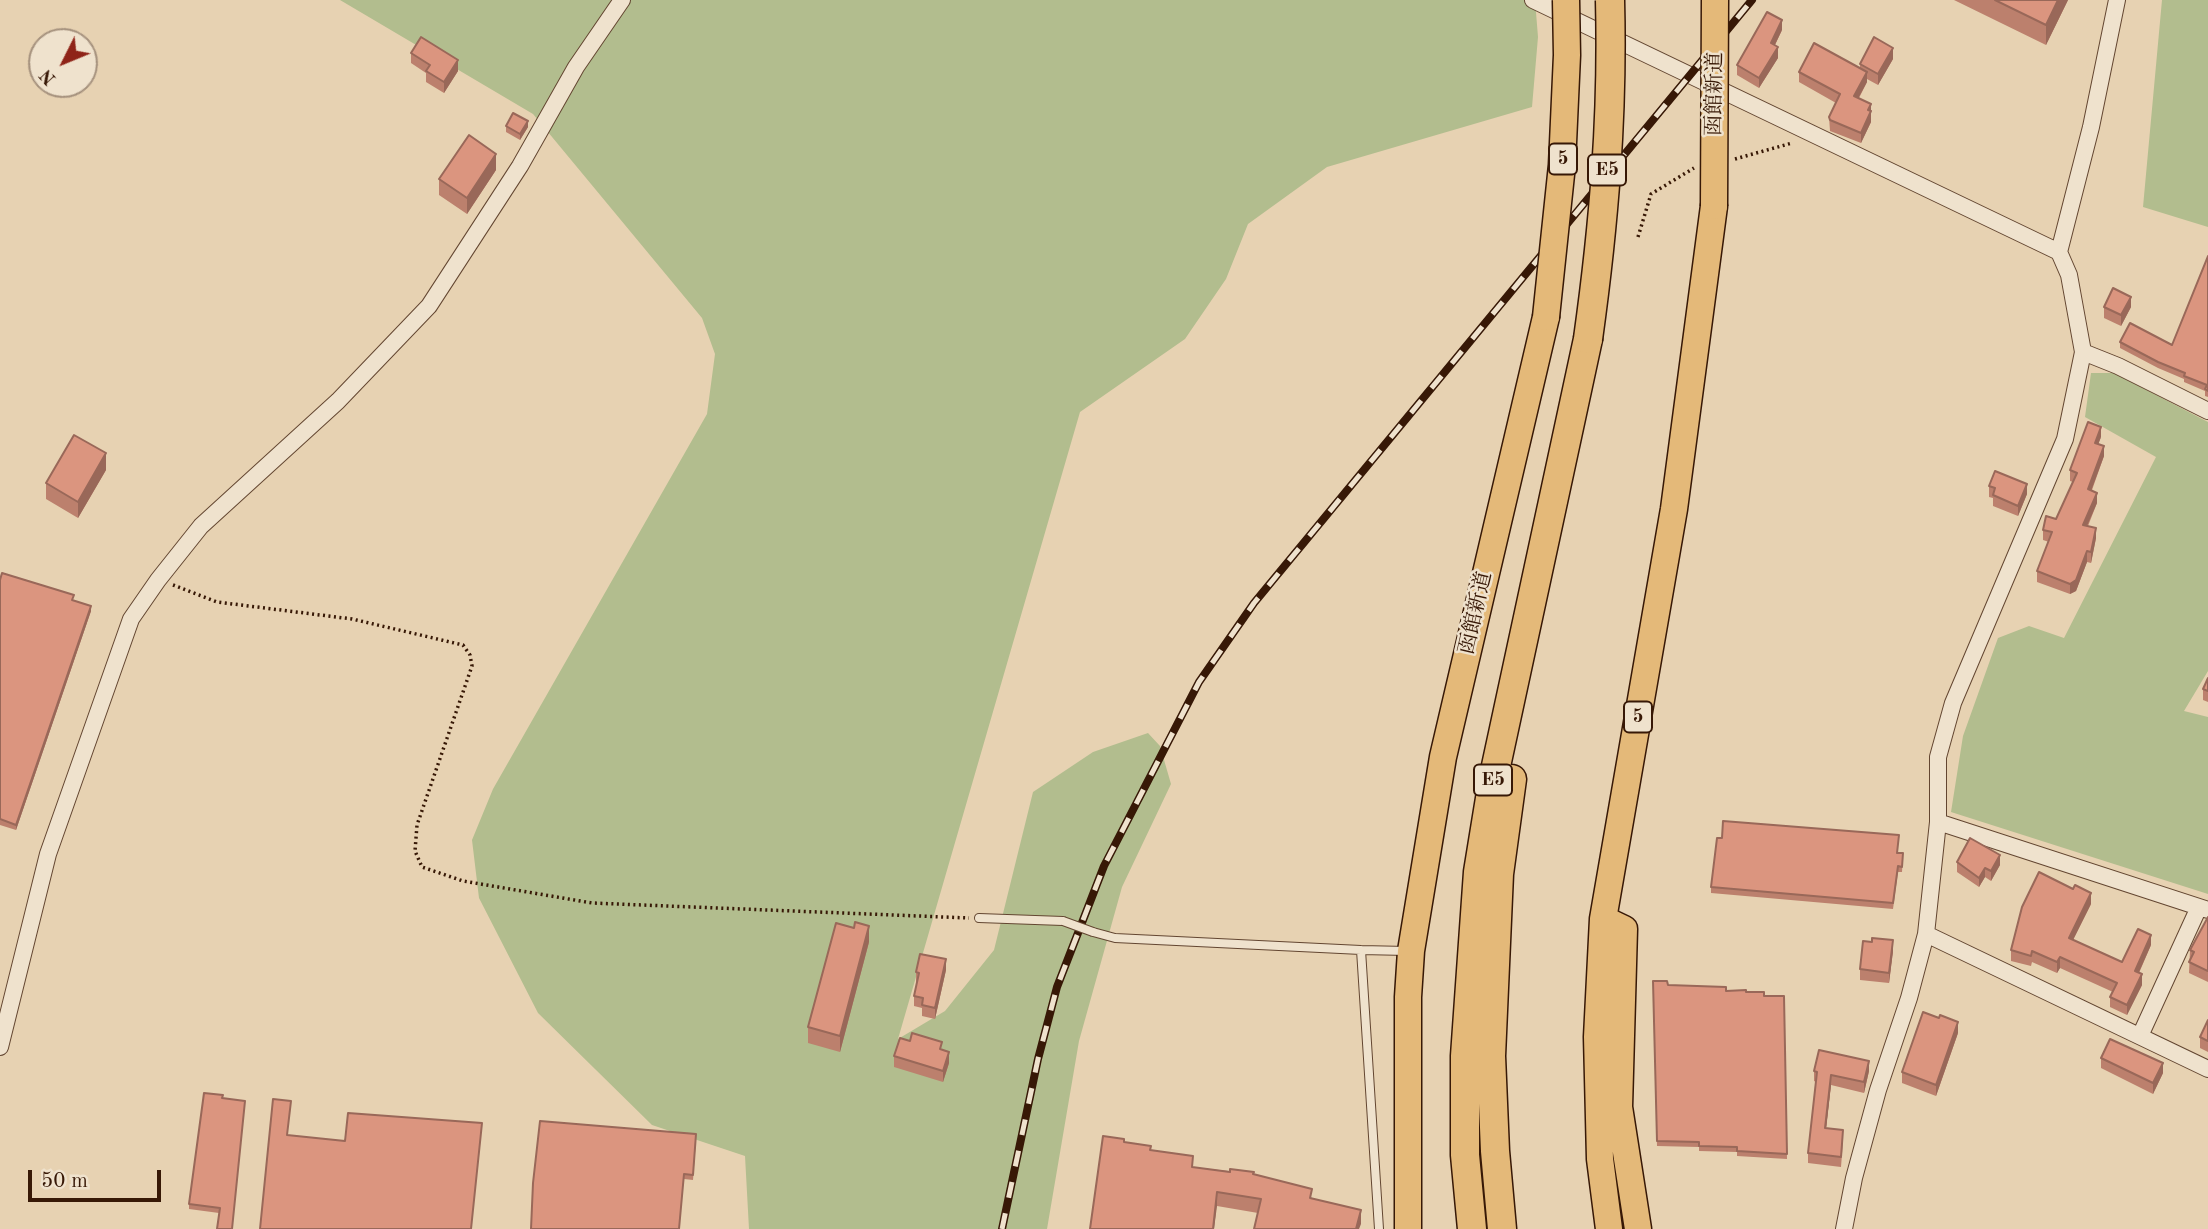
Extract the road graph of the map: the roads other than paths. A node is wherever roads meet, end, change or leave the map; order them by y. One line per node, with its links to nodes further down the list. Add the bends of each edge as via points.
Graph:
1 (622, 0): 19 (street, via 429,306 338,401 201,526 131,619 48,854)
2 (1534, 0): 7 (street)
3 (1566, 0): 17 (highway, 函館新道 / 5, bridge, via 1562,165 1546,317 1443,757)
4 (1610, 0): 8 (highway, E5, bridge, via 1611,116)
5 (1716, 0): 14 (highway, 函館新道 / 5, bridge, via 1714,206 1674,509)
6 (2117, 0): 7 (street)
7 (2059, 252): 9 (street, via 2069,275)
8 (1588, 339): 23 (highway, E5, via 1498,756 1478,872 1465,1055 1465,1155); 24 (highway, E5, via 1522,712 1499,874 1491,1056)
9 (2083, 352): 10 (street); 11 (street, via 2065,439 1953,703 1938,757)
10 (2208, 411)
11 (1938, 822): 12 (street); 15 (street)
12 (2204, 908): 18 (street)
13 (979, 918): 16 (lane, bridge, via 1063,922 1115,938)
14 (1603, 919): 25 (highway, 函館新道 / 5, via 1597,1037 1600,1159); 26 (highway, via 1624,929 1619,1107)
15 (1926, 934): 18 (street); 27 (street, via 1878,1090)
16 (1361, 950): 17 (lane); 21 (lane)
17 (1411, 951): 22 (highway, 函館新道 / 5)
18 (2140, 1036): 20 (street)
19 (0, 1048)
20 (2208, 1069)
21 (1379, 1229)
22 (1408, 1229)
23 (1472, 1229)
24 (1502, 1229)
25 (1609, 1229)
26 (1639, 1229)
27 (1843, 1229)

